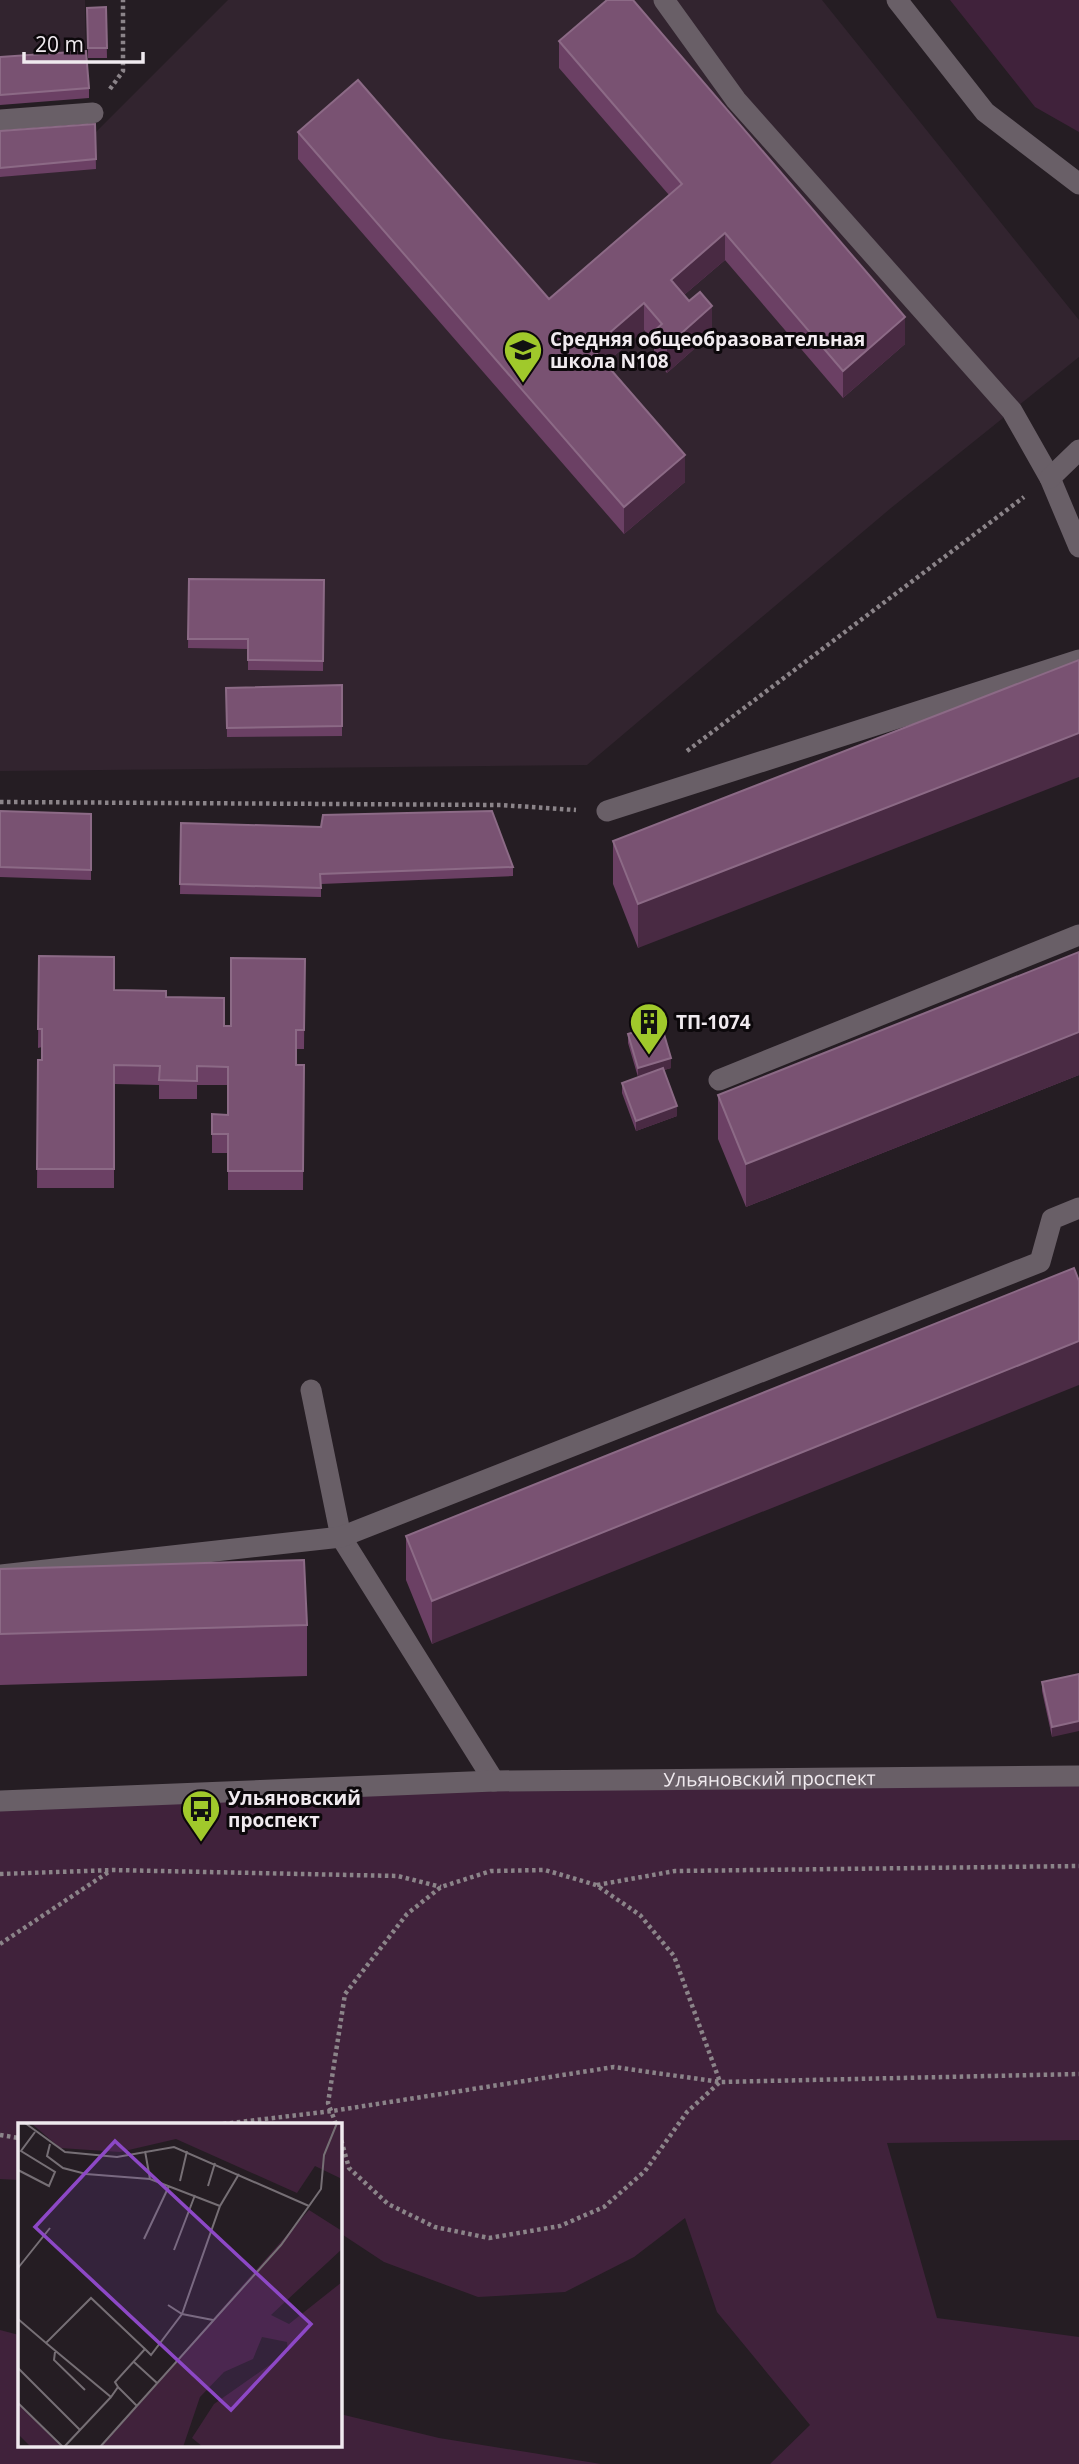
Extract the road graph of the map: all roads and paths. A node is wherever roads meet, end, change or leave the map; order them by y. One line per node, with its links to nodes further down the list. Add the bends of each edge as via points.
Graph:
1 (123, 0): 4 (path, via 123,71)
2 (664, 0): 8 (street, via 736,100 1012,411)
3 (897, 0): 6 (street, via 985,112)
4 (93, 113): 5 (street)
5 (0, 120)
6 (1079, 184)
7 (1079, 450): 8 (street)
8 (1050, 478): 9 (street); 11 (path)
9 (1079, 547)
10 (1079, 660): 13 (street)
11 (684, 753)
12 (0, 802): 13 (path, via 501,805)
13 (607, 811)
14 (1079, 935): 15 (street)
15 (719, 1080)
16 (1079, 1208): 18 (street, via 1052,1219 1040,1262)
17 (311, 1390): 18 (street)
18 (341, 1536): 19 (street); 21 (street)
19 (0, 1575)
20 (1079, 1776): 21 (street, Ульяновский проспект)
21 (494, 1781): 22 (street, Ульяновский проспект)
22 (0, 1801)
23 (1079, 1866): 26 (path, via 675,1871)
24 (111, 1870): 25 (path); 27 (path, via 398,1876); 28 (path)
25 (0, 1874)
26 (596, 1885): 27 (path, via 532,1870 491,1871); 30 (path, via 640,1915 674,1956)
27 (441, 1887): 31 (path, via 407,1914 345,1994 328,2103)
28 (0, 1944)
29 (1079, 2074): 30 (path)
30 (720, 2082): 31 (path, via 614,2067); 36 (path, via 687,2112 645,2171 604,2207 560,2226 489,2238 435,2227 387,2204 349,2168)
31 (332, 2112): 32 (path); 33 (path)
32 (232, 2123)
33 (336, 2123)
34 (0, 2134): 35 (path)
35 (18, 2138)
36 (341, 2140)

